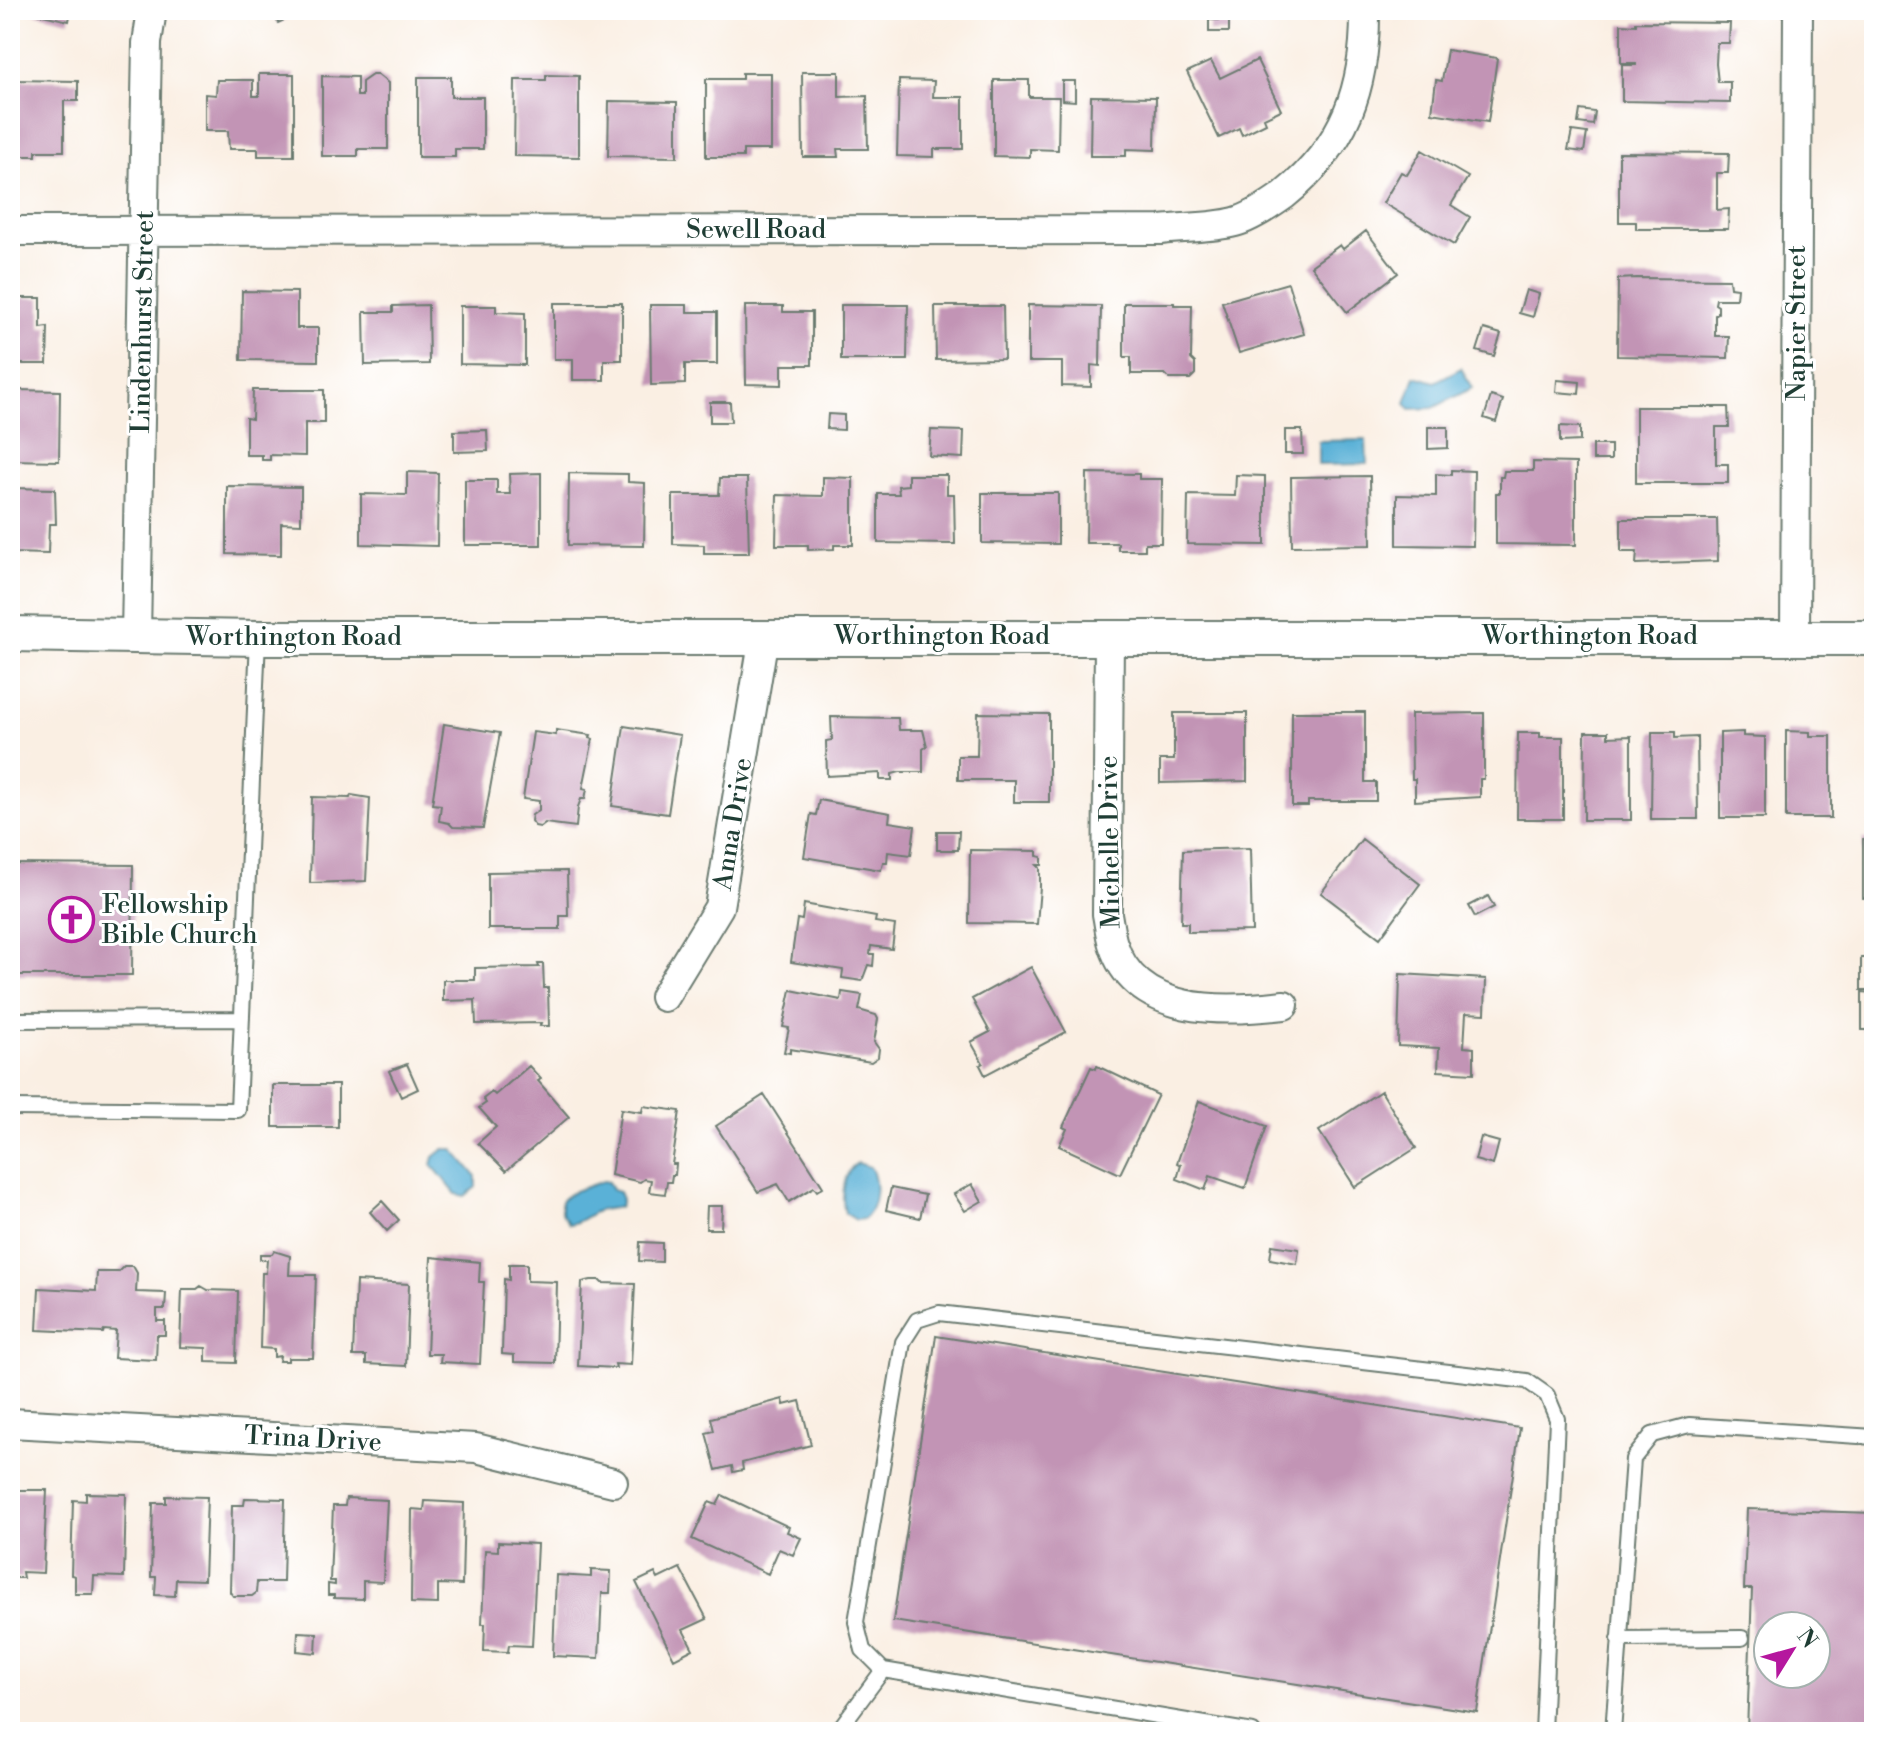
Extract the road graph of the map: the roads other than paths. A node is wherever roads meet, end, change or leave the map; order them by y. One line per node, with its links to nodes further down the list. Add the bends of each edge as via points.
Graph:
1 (152, 10): 5 (street, Lindenhurst Street)
2 (1365, 10): 5 (street, Sewell Road, via 1361,72 1351,111 1330,147 1304,179 1273,204 1236,222 1161,230)
3 (1798, 10): 10 (street, Napier Street)
4 (10, 231): 5 (street, Sewell Road)
5 (145, 231): 7 (street, Lindenhurst Street)
6 (10, 634): 7 (street, Worthington Road)
7 (136, 635): 11 (street, Worthington Road)
8 (764, 636): 9 (street, Worthington Road); 11 (street, Worthington Road); 13 (street, Anna Drive, via 719,907)
9 (1109, 636): 10 (street, Worthington Road); 14 (street, Michelle Drive, via 1107,914 1113,946 1131,976 1171,1001 1228,1010)
10 (1795, 636): 12 (street, Worthington Road)
11 (258, 638): 15 (lane)
12 (1874, 638)
13 (664, 997)
14 (1284, 1005)
15 (242, 1019): 16 (lane); 17 (lane, via 238,1110)
16 (10, 1020)
17 (10, 1108)
18 (10, 1423): 20 (street, Trina Drive, via 476,1448)
19 (1874, 1437): 22 (lane, via 1689,1425 1652,1435 1633,1459)
20 (613, 1482)
21 (1742, 1638): 22 (lane)
22 (1619, 1639): 27 (lane)
23 (883, 1670): 24 (lane, via 863,1650 856,1622 903,1342 917,1320 939,1313 1527,1381 1547,1395 1557,1419); 25 (lane); 26 (lane)
24 (1540, 1731)
25 (837, 1732)
26 (1253, 1732)
27 (1613, 1732)

